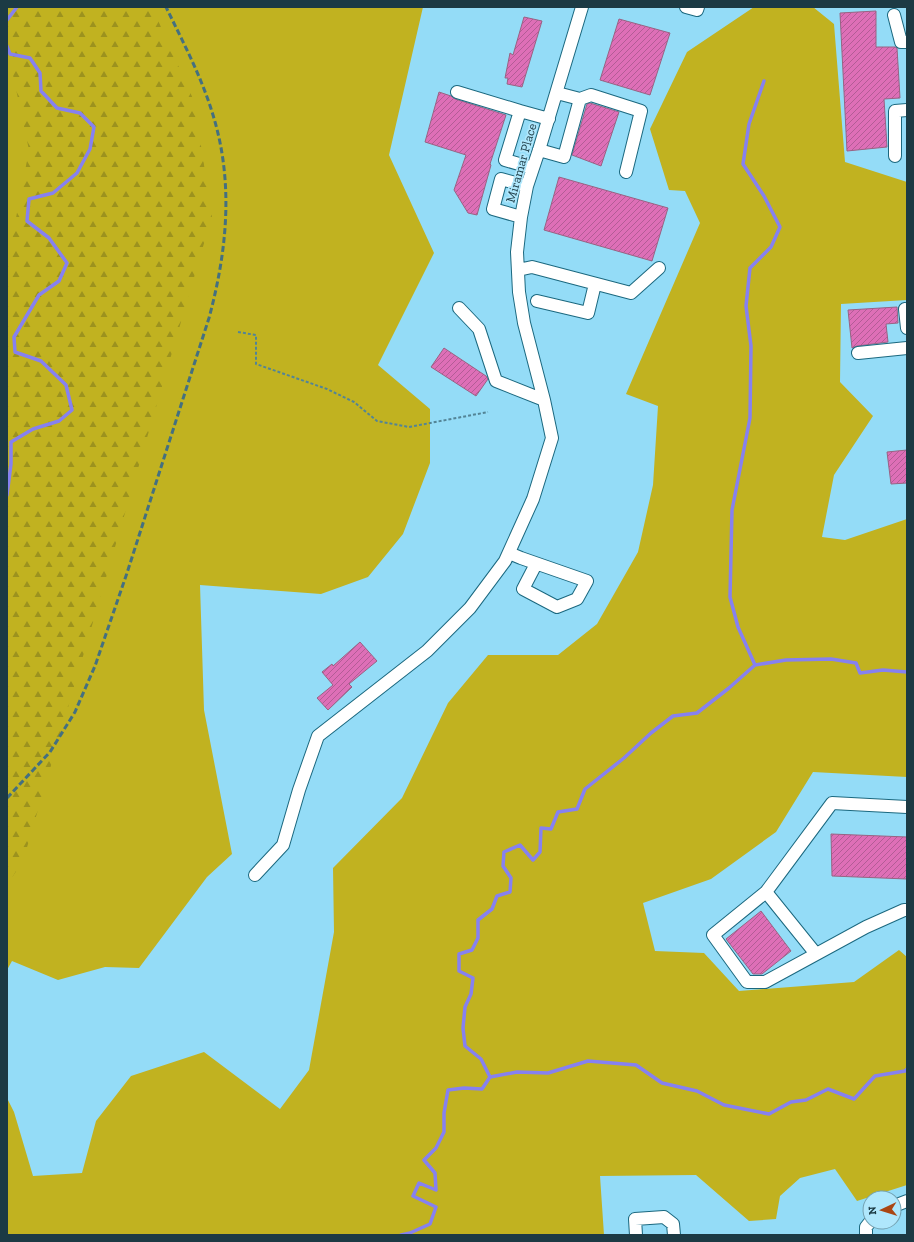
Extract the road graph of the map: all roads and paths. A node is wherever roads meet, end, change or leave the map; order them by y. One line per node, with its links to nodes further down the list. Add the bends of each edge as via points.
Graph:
1 (582, 7): 7 (street, Miramar Place)
2 (686, 7): 3 (street, via 697,10)
3 (698, 7)
4 (894, 15): 5 (street, via 902,42)
5 (907, 42)
6 (457, 92): 9 (street)
7 (557, 93): 8 (street); 11 (street, Miramar Place)
8 (580, 99): 12 (street, via 564,157); 15 (street, via 591,95 641,110)
9 (520, 110): 11 (street); 14 (street, via 505,160)
10 (907, 110): 13 (street, via 895,111)
11 (549, 119): 12 (street, Miramar Place)
12 (539, 150): 14 (street, Miramar Place)
13 (895, 156)
14 (533, 168): 16 (street, Miramar Place)
15 (626, 172)
16 (527, 186): 17 (street, Miramar Place); 17 (street, via 501,179 493,209)
17 (521, 216): 19 (street, Miramar Place)
18 (659, 268): 20 (street, via 631,293)
19 (518, 270): 20 (street, via 532,267); 28 (street, Miramar Place, via 524,323)
20 (595, 284): 21 (street, via 588,313)
21 (536, 302)
22 (459, 308): 28 (street, via 480,329 496,381)
23 (905, 309): 24 (street)
24 (907, 328)
25 (238, 332): 29 (path, via 256,336 256,364 327,388 354,402 377,422 409,427)
26 (907, 348): 27 (street)
27 (858, 352)
28 (544, 400): 30 (street, Miramar Place, via 552,438 533,499)
29 (488, 412)
30 (509, 552): 31 (street); 33 (street, Miramar Place, via 470,608 427,651 318,736 283,845)
31 (536, 564): 31 (street, via 551,569 587,581 576,599 557,608 524,589)
32 (907, 807): 34 (street, via 832,803)
33 (255, 875)
34 (766, 892): 36 (street); 36 (street, via 713,935 747,982 765,982)
35 (907, 910): 36 (street, via 866,927)
36 (816, 954)
37 (636, 1235): 38 (street, via 635,1219 664,1217 673,1224)
38 (674, 1235)

